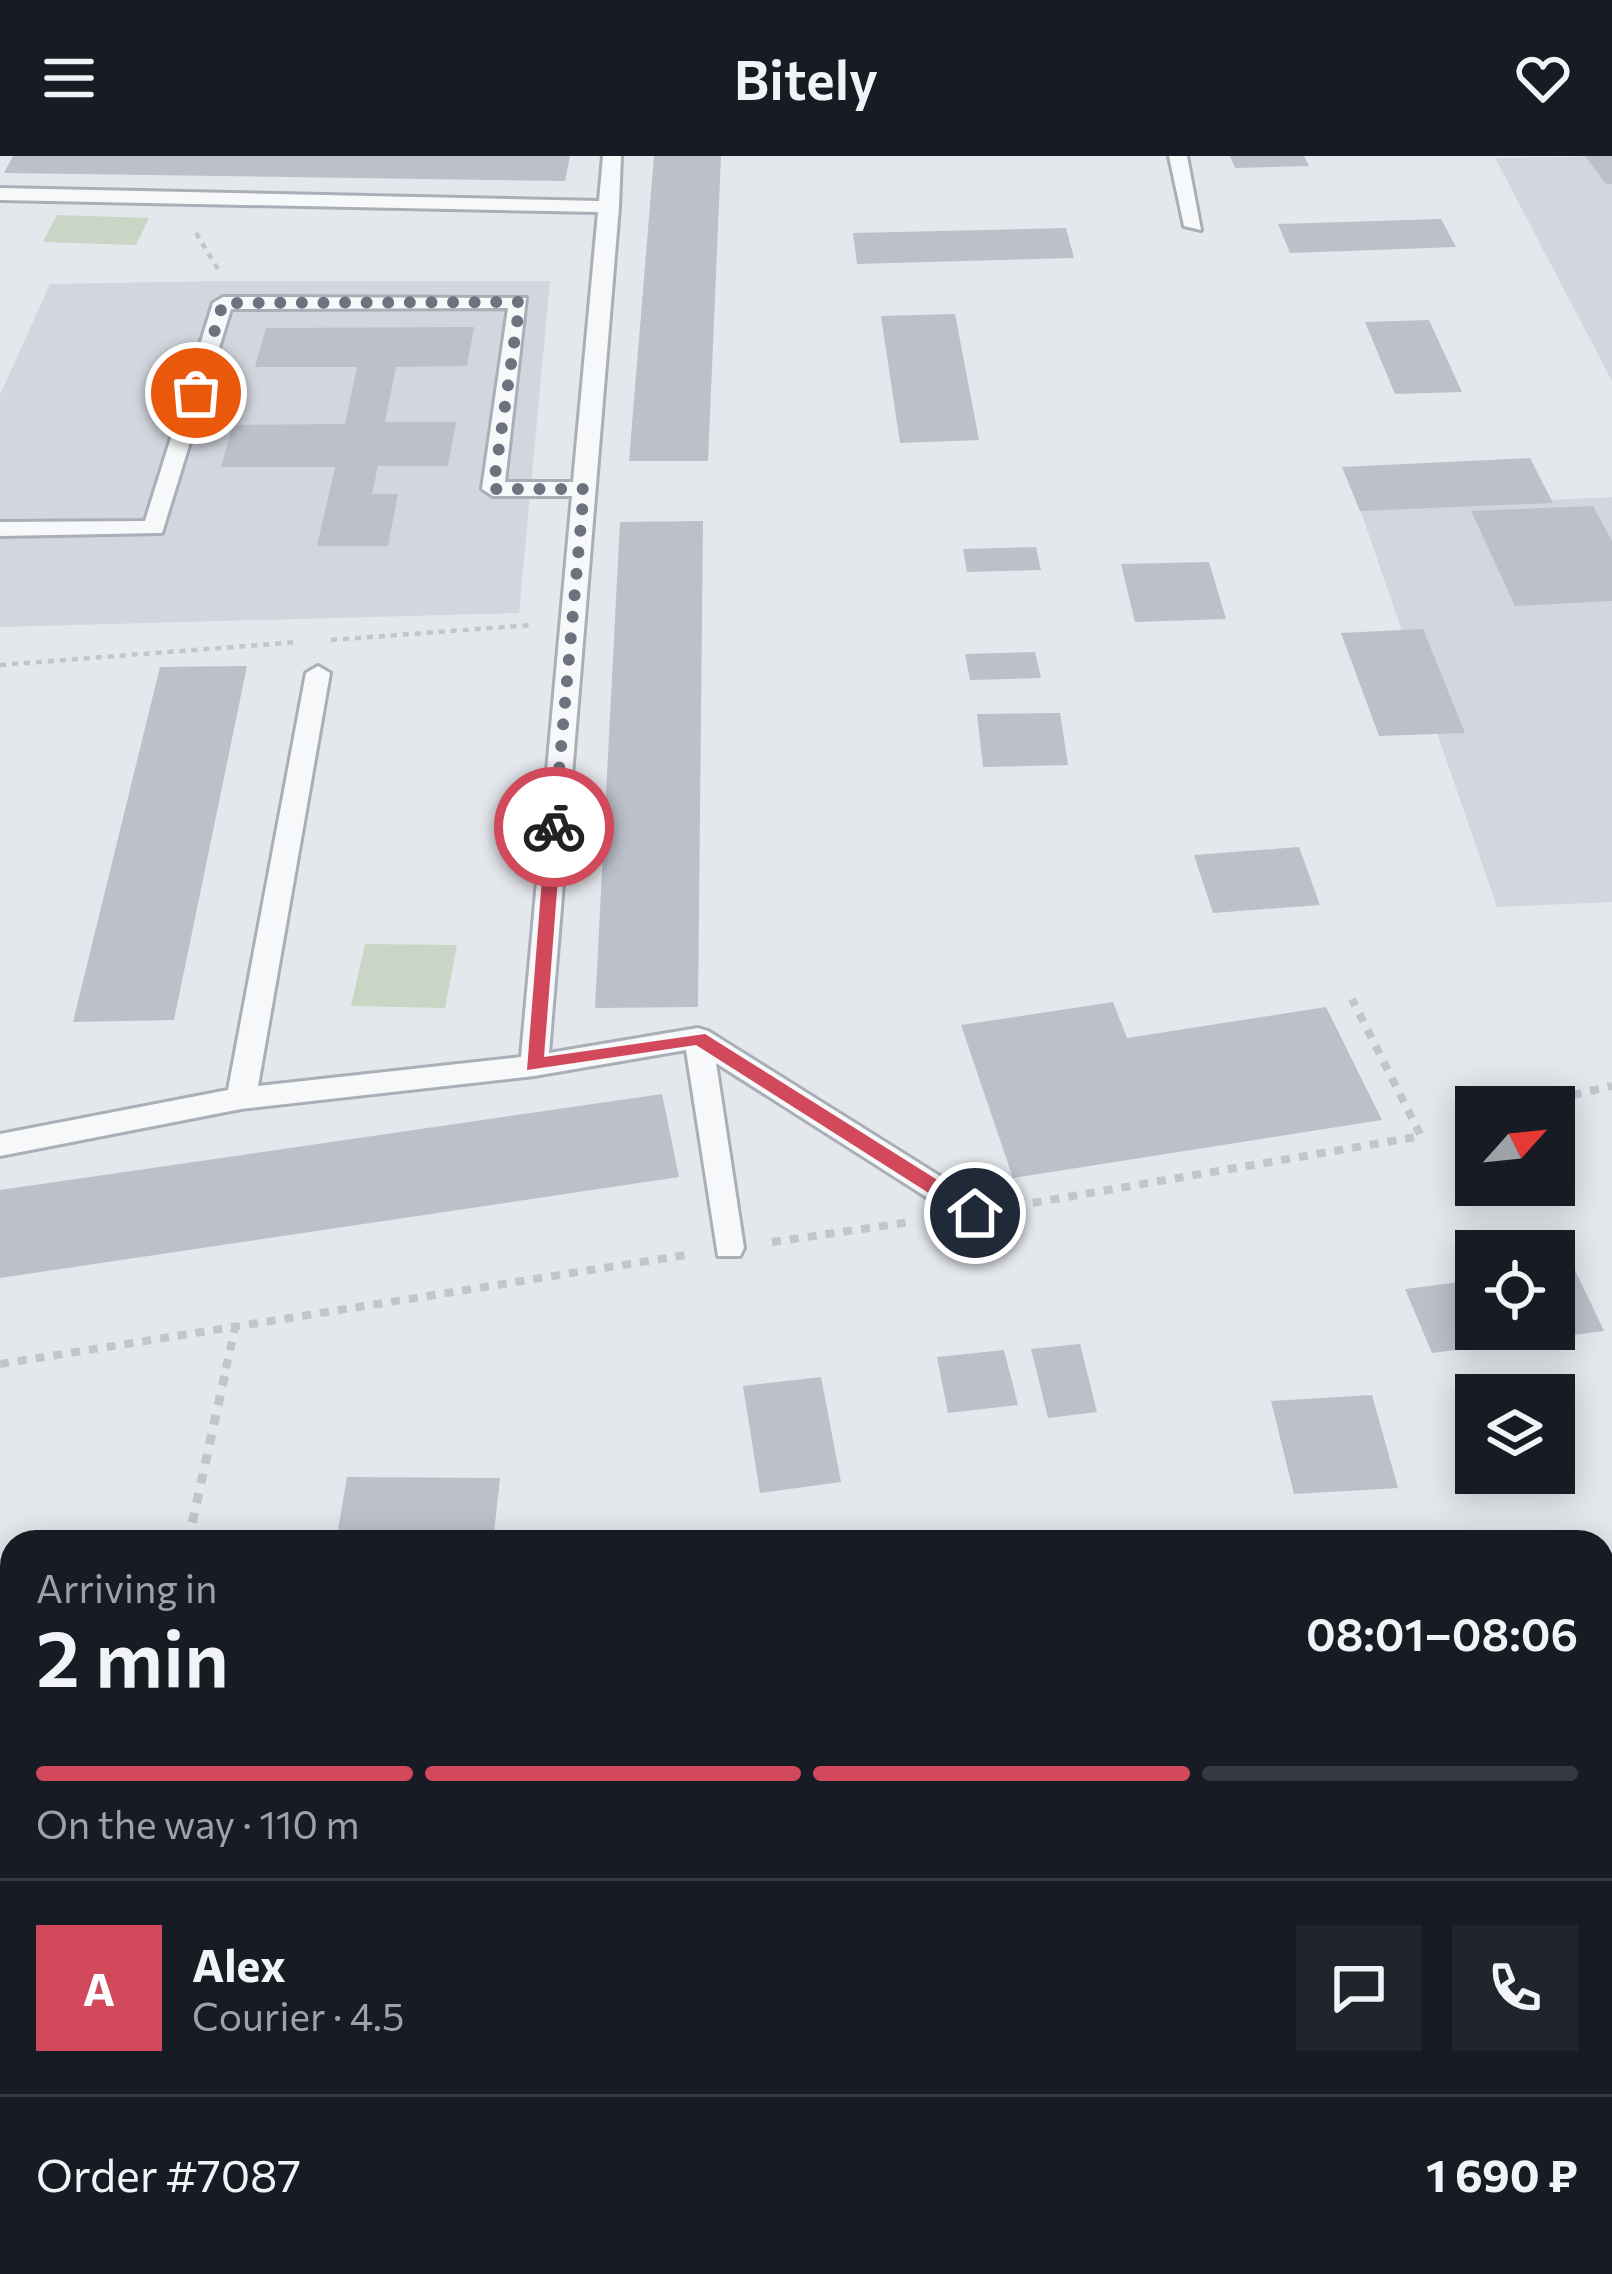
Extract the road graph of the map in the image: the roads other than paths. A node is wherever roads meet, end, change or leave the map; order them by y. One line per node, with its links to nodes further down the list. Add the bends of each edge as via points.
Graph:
1 (612, 156): 4 (lane)
2 (1178, 156): 5 (lane)
3 (0, 194): 4 (lane)
4 (610, 207): 6 (lane)
5 (1194, 226)
6 (584, 489): 7 (lane, via 493,489 520,302 223,303 154,528); 10 (lane)
7 (0, 529)
8 (318, 673): 11 (lane)
9 (698, 1038): 10 (lane); 13 (lane); 14 (lane)
10 (534, 1066): 11 (lane)
11 (241, 1098): 12 (lane)
12 (0, 1145)
13 (975, 1213)
14 (729, 1248)

